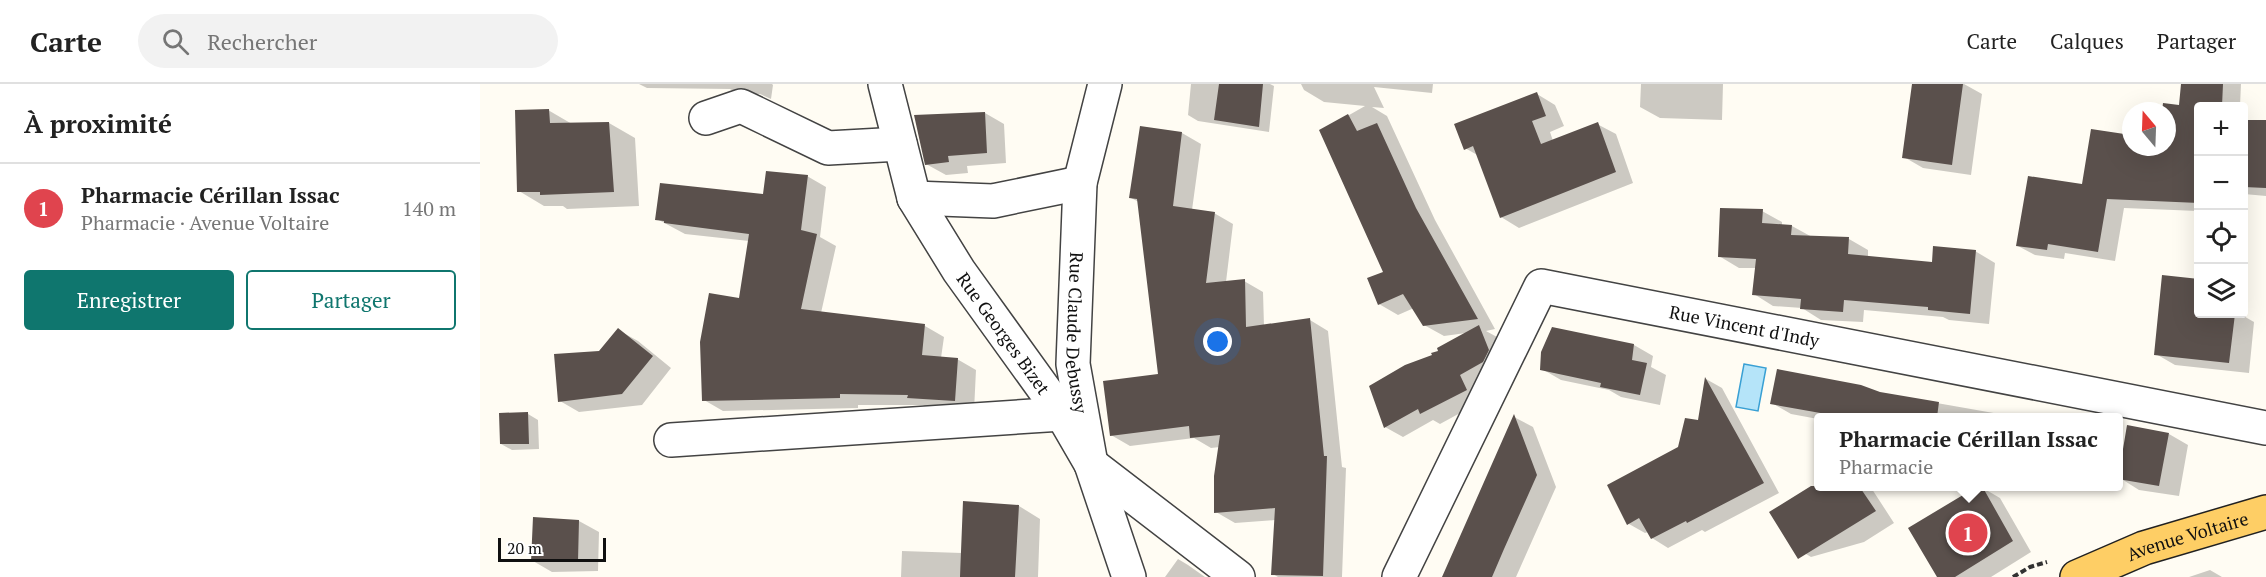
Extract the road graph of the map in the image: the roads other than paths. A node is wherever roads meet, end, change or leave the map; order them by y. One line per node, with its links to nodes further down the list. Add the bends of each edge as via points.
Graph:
1 (885, 84): 4 (street, Rue Georges Bizet)
2 (1105, 84): 5 (street, Rue Claude Debussy)
3 (706, 118): 4 (street, via 741,106 828,148)
4 (900, 144): 6 (street, Rue Georges Bizet)
5 (1080, 183): 6 (street, via 993,201); 10 (street, Rue Claude Debussy, via 1073,364)
6 (914, 198): 7 (street, Rue Georges Bizet, via 959,271)
7 (1062, 414): 9 (street); 10 (street, Rue Georges Bizet)
8 (2266, 428): 14 (street, Rue Vincent d'Indy, via 1541,286)
9 (671, 440)
10 (1091, 464): 12 (street, Rue Claude Debussy); 13 (street, Rue Georges Bizet)
11 (2266, 512): 15 (main road, Avenue Voltaire, via 2144,548)
12 (1129, 577)
13 (1238, 577)
14 (1399, 577)
15 (2077, 577)

